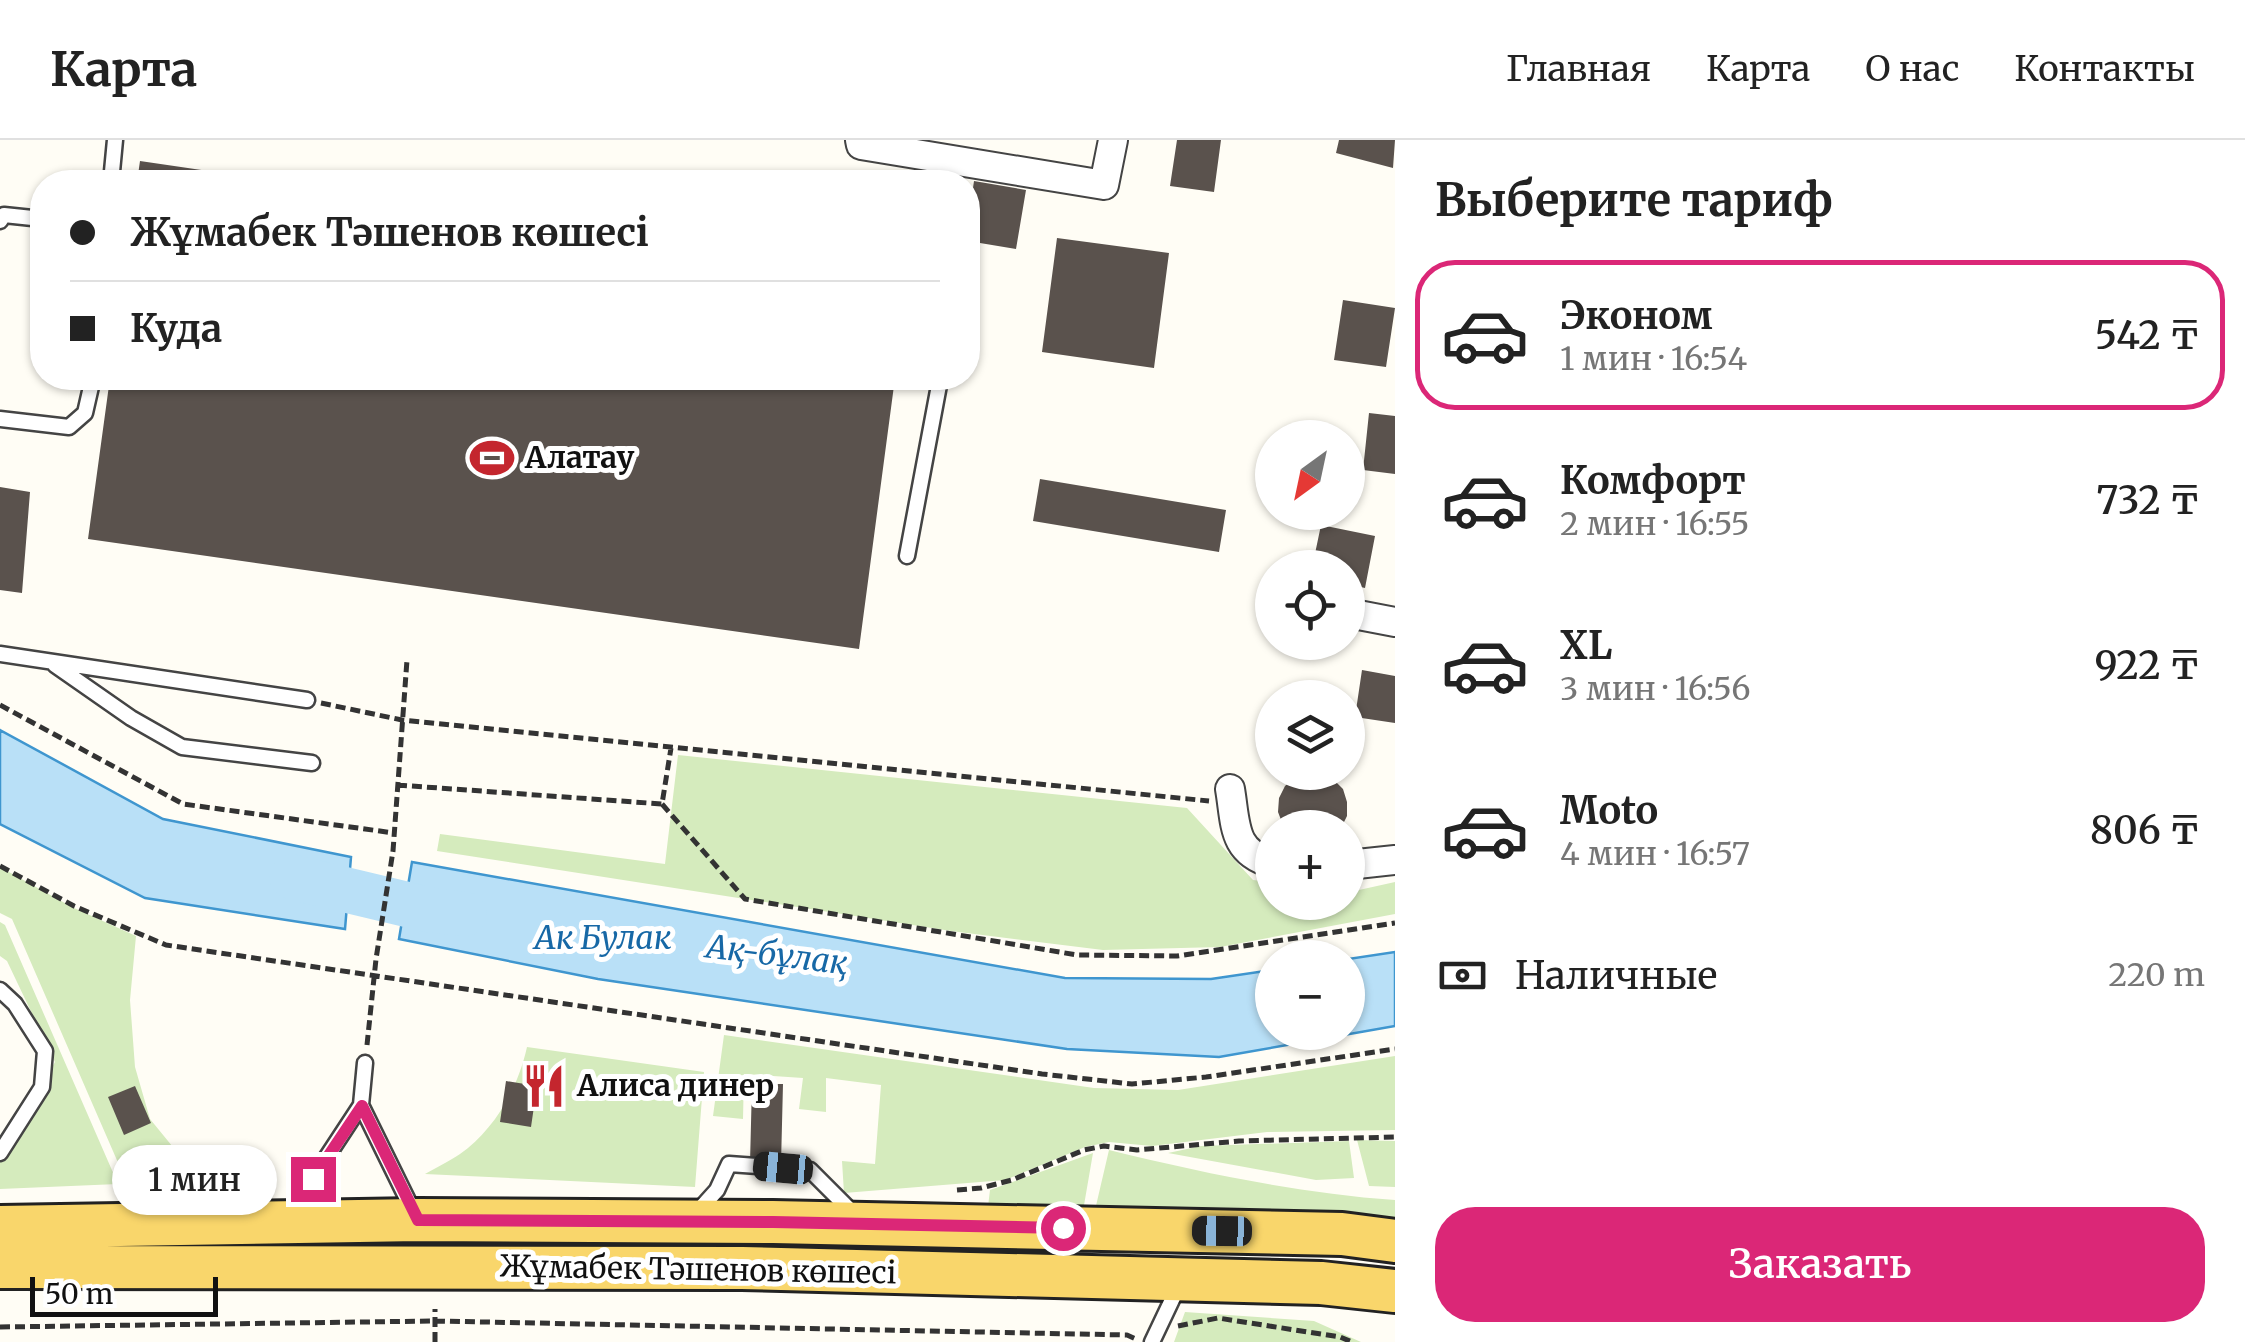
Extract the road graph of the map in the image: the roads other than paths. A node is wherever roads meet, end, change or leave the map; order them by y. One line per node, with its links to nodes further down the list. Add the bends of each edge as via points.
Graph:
1 (115, 140): 4 (lane)
2 (860, 140): 3 (street, via 1104,185)
3 (1113, 140)
4 (112, 170)
5 (30, 218): 6 (lane, via 4,215)
6 (0, 222)
7 (90, 390): 9 (lane, via 85,413 68,427)
8 (938, 390): 10 (lane)
9 (0, 418)
10 (906, 556)
11 (1365, 617): 12 (street)
12 (1395, 622)
13 (0, 654): 14 (lane)
14 (50, 662): 15 (lane); 16 (lane, via 182,747)
15 (308, 700)
16 (312, 762)
17 (1231, 796): 18 (street, via 1237,833)
18 (1255, 855)
19 (1395, 860): 20 (street)
20 (1365, 863)
21 (0, 990): 24 (lane, via 45,1051 42,1088)
22 (366, 1063): 23 (lane)
23 (362, 1106): 25 (lane); 26 (lane)
24 (0, 1153)
25 (418, 1220): 26 (main road, Жұмабек Тәшенов көшесі); 27 (main road, Жұмабек Тәшенов көшесі)
26 (284, 1222): 29 (main road, Жұмабек Тәшенов көшесі)
27 (690, 1222): 28 (main road, Жұмабек Тәшенов көшесі); 28 (lane, via 729,1164 810,1170)
28 (864, 1224): 30 (main road, Жұмабек Тәшенов көшесі, via 1342,1234)
29 (0, 1227)
30 (1395, 1241)
31 (0, 1268): 32 (main road, Жұмабек Тәшенов көшесі, via 742,1268)
32 (1181, 1280): 33 (main road, Жұмабек Тәшенов көшесі); 34 (lane)
33 (1395, 1291)
34 (1152, 1342)

